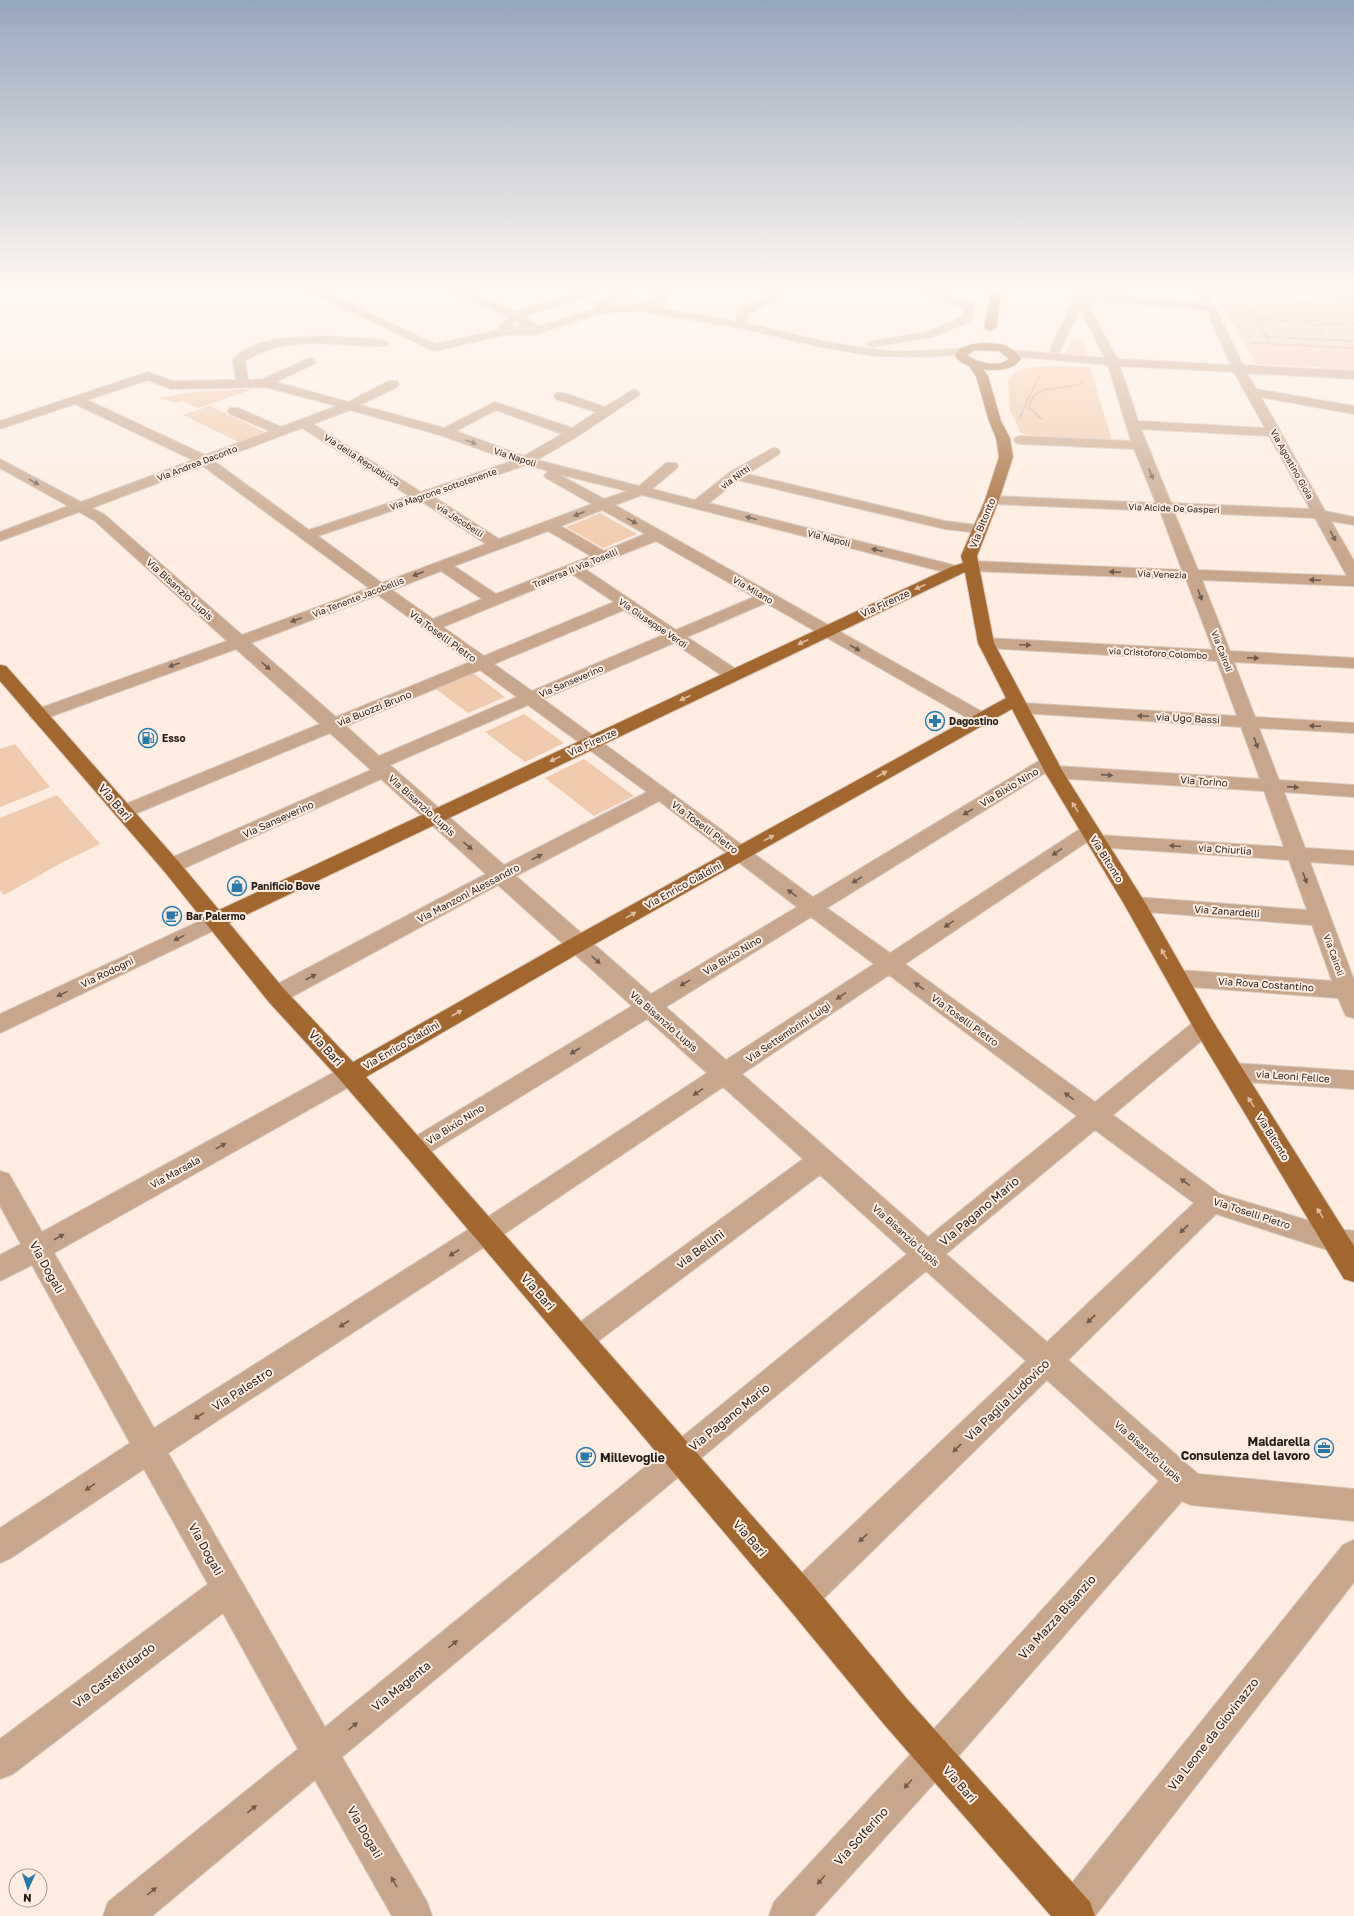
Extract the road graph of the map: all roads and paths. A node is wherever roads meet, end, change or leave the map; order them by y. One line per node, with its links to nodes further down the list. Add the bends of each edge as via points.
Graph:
1 (147, 376): 17 (street, Via Napoli)
2 (149, 376): 11 (street, Via Napoli, via 171,385)
3 (241, 376): 11 (street)
4 (280, 376): 12 (street)
5 (982, 376): 24 (main road, Via Bitonto)
6 (1001, 376): 24 (main road, Via Bitonto)
7 (1039, 376): 24 (path, via 1018,422 1020,425)
8 (1117, 376): 26 (street, Via Cairoli)
9 (1243, 376): 14 (street, Via Agostino Gioia)
10 (1083, 379): 22 (path, via 1084,382 1081,384 1039,392 1031,398 1029,408)
11 (242, 382): 12 (street, Via Napoli)
12 (266, 383): 18 (street, Via Napoli)
13 (393, 384): 18 (street, Via Andrea Daconto)
14 (1252, 392): 19 (street); 29 (street, Via Agostino Gioia)
15 (634, 393): 21 (street, Via Magrone sottotenente)
16 (560, 396): 21 (street)
17 (76, 400): 25 (street, Via Napoli); 34 (street, Via Toselli Pietro)
18 (349, 406): 23 (street, Via Andrea Daconto); 28 (street, Via Napoli)
19 (1354, 410)
20 (234, 411): 27 (street)
21 (606, 411): 30 (street, Via Magrone sottotenente)
22 (1047, 421)
23 (303, 423): 27 (street, Via Andrea Daconto); 40 (street, Via della Repubblica)
24 (996, 423): 41 (main road, Via Bitonto, via 1003,438 1006,457)
25 (0, 424)
26 (1132, 425): 29 (street); 32 (street, Via Cairoli)
27 (280, 431): 34 (street, Via Andrea Daconto)
28 (445, 432): 30 (street, via 495,406); 35 (street, Via Napoli, one-way to 35)
29 (1274, 432): 46 (street, Via Agostino Gioia)
30 (573, 433): 35 (street, Via Magrone sottotenente)
31 (1021, 440): 32 (street)
32 (1139, 444): 45 (street, Via Cairoli, one-way to 45)
33 (773, 452): 38 (street, via Nitti)
34 (204, 460): 44 (street, Via Andrea Daconto); 50 (street, Via Toselli Pietro)
35 (525, 461): 39 (street, Via Napoli); 40 (street, Via Magrone sottotenente); 43 (street, Via Milano)
36 (0, 463): 44 (street, Via Bisanzio Lupis, one-way to 44)
37 (671, 466): 39 (street, Via Tenente Jacobellis)
38 (735, 475): 42 (street, via Nitti); 49 (street, via 945,524)
39 (642, 490): 42 (street, Via Napoli); 43 (street, Via Tenente Jacobellis)
40 (422, 496): 50 (street, Via Magrone sottotenente); 53 (street, via Jacobelli)
41 (992, 500): 45 (street, Via Alcide De Gasperi); 49 (main road, Via Bitonto)
42 (699, 504): 57 (street, Via Napoli, one-way to 42)
43 (603, 505): 48 (street, Via Tenente Jacobellis, one-way to 48); 51 (street, Via Milano, one-way to 51)
44 (79, 507): 52 (street, Via Andrea Daconto); 68 (street, Via Bisanzio Lupis, via 100,518)
45 (1166, 507): 46 (street, Via Alcide De Gasperi); 58 (street, Via Cairoli)
46 (1320, 514): 47 (street, Via Alcide De Gasperi); 59 (street, Via Agostino Gioia, one-way to 59)
47 (1354, 521)
48 (549, 525): 53 (street, Via Tenente Jacobellis); 54 (street)
49 (980, 529): 57 (main road, Via Bitonto)
50 (307, 535): 61 (street, Via Toselli Pietro)
51 (657, 535): 54 (street, Traversa II Via Toselli); 62 (street, Via Milano)
52 (0, 537)
53 (497, 544): 55 (street, Via Tenente Jacobellis)
54 (603, 556): 56 (street, Traversa II Via Toselli)
55 (442, 565): 61 (street, Via Tenente Jacobellis, one-way to 61); 63 (street)
56 (573, 568): 63 (street, Traversa II Via Toselli); 64 (street, Via Giuseppe Verdi)
57 (963, 568): 58 (street, Via Venezia, one-way to 57); 66 (main road, Via Firenze, one-way to 66); 69 (main road, Via Bitonto)
58 (1192, 575): 60 (street, Via Venezia, one-way to 58); 70 (street, Via Cairoli, one-way to 70)
59 (1354, 575)
60 (1354, 581)
61 (380, 589): 65 (street, Via Toselli Pietro); 68 (street, Via Tenente Jacobellis, one-way to 68)
62 (767, 597): 66 (street, Via Milano); 67 (street, Via Sanseverino)
63 (494, 600): 65 (street, Traversa II Via Toselli)
64 (624, 604): 67 (street, Via Giuseppe Verdi); 72 (street, via Buozzi Bruno)
65 (430, 626): 72 (street, Via Toselli Pietro)
66 (826, 631): 74 (main road, Via Firenze, one-way to 74); 78 (street, Via Milano, one-way to 78)
67 (674, 637): 74 (street, Via Giuseppe Verdi); 75 (street, Via Sanseverino)
68 (239, 642): 77 (street, Via Tenente Jacobellis, one-way to 77); 80 (street, Via Bisanzio Lupis, one-way to 80)
69 (986, 643): 70 (street, via Cristoforo Colombo, one-way to 70); 76 (main road, Via Bitonto)
70 (1224, 656): 71 (street, via Cristoforo Colombo, one-way to 71); 79 (street, Via Cairoli)
71 (1354, 663)
72 (481, 664): 75 (street, Via Toselli Pietro); 80 (street, via Buozzi Bruno)
73 (0, 670): 77 (main road, Via Bari)
74 (733, 675): 82 (main road, Via Firenze, one-way to 82)
75 (530, 698): 82 (street, Via Toselli Pietro); 84 (street, Via Sanseverino)
76 (1019, 704): 78 (main road, Via Enrico Cialdini); 79 (street, via Ugo Bassi, one-way to 76); 83 (main road, Via Bitonto)
77 (38, 715): 88 (main road, Via Bari)
78 (982, 719): 91 (main road, Via Enrico Cialdini, one-way to 78)
79 (1248, 722): 81 (street, via Ugo Bassi, one-way to 79); 85 (street, Via Cairoli, one-way to 85)
80 (332, 725): 84 (street, Via Bisanzio Lupis); 88 (street, via Buozzi Bruno)
81 (1354, 728)
82 (591, 743): 87 (street, Via Toselli Pietro); 89 (main road, Via Firenze, one-way to 89)
83 (1052, 767): 85 (street, Via Torino, one-way to 85); 90 (main road, Via Bitonto, one-way to 83); 97 (street, Via Bixio Nino, one-way to 97)
84 (380, 768): 89 (street, Via Bisanzio Lupis); 94 (street, Via Sanseverino)
85 (1271, 785): 86 (street, Via Torino, one-way to 86); 92 (street, Via Cairoli)
86 (1354, 791)
87 (660, 793): 91 (street, Via Toselli Pietro); 95 (street, Via Manzoni Alessandro, one-way to 87)
88 (123, 812): 94 (main road, Via Bari)
89 (435, 816): 95 (street, Via Bisanzio Lupis, one-way to 95); 99 (main road, Via Firenze)
90 (1093, 836): 92 (street, via Chiurlia, one-way to 90); 96 (main road, Via Bitonto); 101 (street, Via Settembrini Luigi, one-way to 101)
91 (740, 854): 97 (street, Via Toselli Pietro, one-way to 91); 100 (main road, Via Enrico Cialdini, one-way to 91)
92 (1296, 854): 93 (street, via Chiurlia); 98 (street, Via Cairoli, one-way to 98)
93 (1354, 858)
94 (171, 866): 99 (main road, Via Bari)
95 (501, 875): 100 (street, Via Bisanzio Lupis); 103 (street, Via Manzoni Alessandro, one-way to 95)
96 (1135, 904): 98 (street, Via Zanardelli); 102 (main road, Via Bitonto, one-way to 96)
97 (812, 907): 101 (street, Via Toselli Pietro); 105 (street, Via Bixio Nino, one-way to 105)
98 (1320, 918): 104 (street, Via Cairoli)
99 (215, 921): 103 (main road, Via Bari); 106 (street, Via Rodogni, one-way to 106)
100 (578, 944): 105 (street, Via Bisanzio Lupis, one-way to 105); 109 (main road, Via Enrico Cialdini, one-way to 100)
101 (889, 964): 110 (street, Via Settembrini Luigi, one-way to 110); 112 (street, Via Toselli Pietro, one-way to 101)
102 (1178, 978): 104 (street, Via Rova Costantino); 107 (main road, Via Bitonto)
103 (276, 995): 109 (main road, Via Bari)
104 (1352, 997)
105 (647, 1006): 110 (street, Via Bisanzio Lupis); 113 (street, Via Bixio Nino, one-way to 113)
106 (0, 1024)
107 (1204, 1026): 108 (main road, Via Bitonto); 112 (street, Via Pagano Mario)
108 (1232, 1072): 111 (street, via Leoni Felice); 118 (main road, Via Bitonto, one-way to 108)
109 (350, 1074): 113 (main road, Via Bari); 119 (street, Via Marsala, one-way to 109)
110 (724, 1074): 114 (street, Via Bisanzio Lupis); 117 (street, Via Settembrini Luigi, one-way to 117)
111 (1354, 1080)
112 (1095, 1116): 116 (street, Via Toselli Pietro, one-way to 112); 120 (street, Via Pagano Mario)
113 (415, 1149): 117 (main road, Via Bari)
114 (821, 1160): 120 (street, Via Bisanzio Lupis); 123 (street, via Bellini)
115 (0, 1182): 119 (street, Via Dogali)
116 (1212, 1202): 118 (street, Via Toselli Pietro); 124 (street, Via Paglia Ludovico, one-way to 124)
117 (486, 1232): 123 (main road, Via Bari); 125 (street, Via Palestro, one-way to 125)
118 (1346, 1242): 122 (main road, Via Bitonto)
119 (38, 1249): 121 (street, Via Marsala); 125 (street, Via Dogali)
120 (927, 1254): 124 (street, Via Bisanzio Lupis); 126 (street, Via Pagano Mario)
121 (0, 1270)
122 (1354, 1270)
123 (579, 1339): 126 (main road, Via Bari)
124 (1047, 1361): 127 (street, Via Bisanzio Lupis); 132 (street, Via Paglia Ludovico, one-way to 132)
125 (149, 1448): 129 (street, Via Palestro, one-way to 129); 131 (street, Via Dogali)
126 (680, 1457): 132 (main road, Via Bari); 133 (street, Via Magenta, one-way to 126)
127 (1180, 1480): 128 (street, Via Bisanzio Lupis, via 1191,1490); 134 (street, Via Mazza Bisanzio)
128 (1354, 1506)
129 (0, 1547)
130 (1354, 1556): 136 (street, Via Leone da Giovinazzo)
131 (228, 1589): 133 (street, Via Dogali); 135 (street, Via Castelfidardo)
132 (801, 1597): 134 (main road, Via Bari, via 895,1711)
133 (320, 1753): 137 (street, Via Magenta, one-way to 133); 138 (street, Via Dogali, one-way to 133)
134 (935, 1755): 136 (main road, Via Bari); 139 (street, Via Solferino, one-way to 139)
135 (0, 1761)
136 (1074, 1914)
137 (122, 1916)
138 (413, 1916)
139 (788, 1916)

